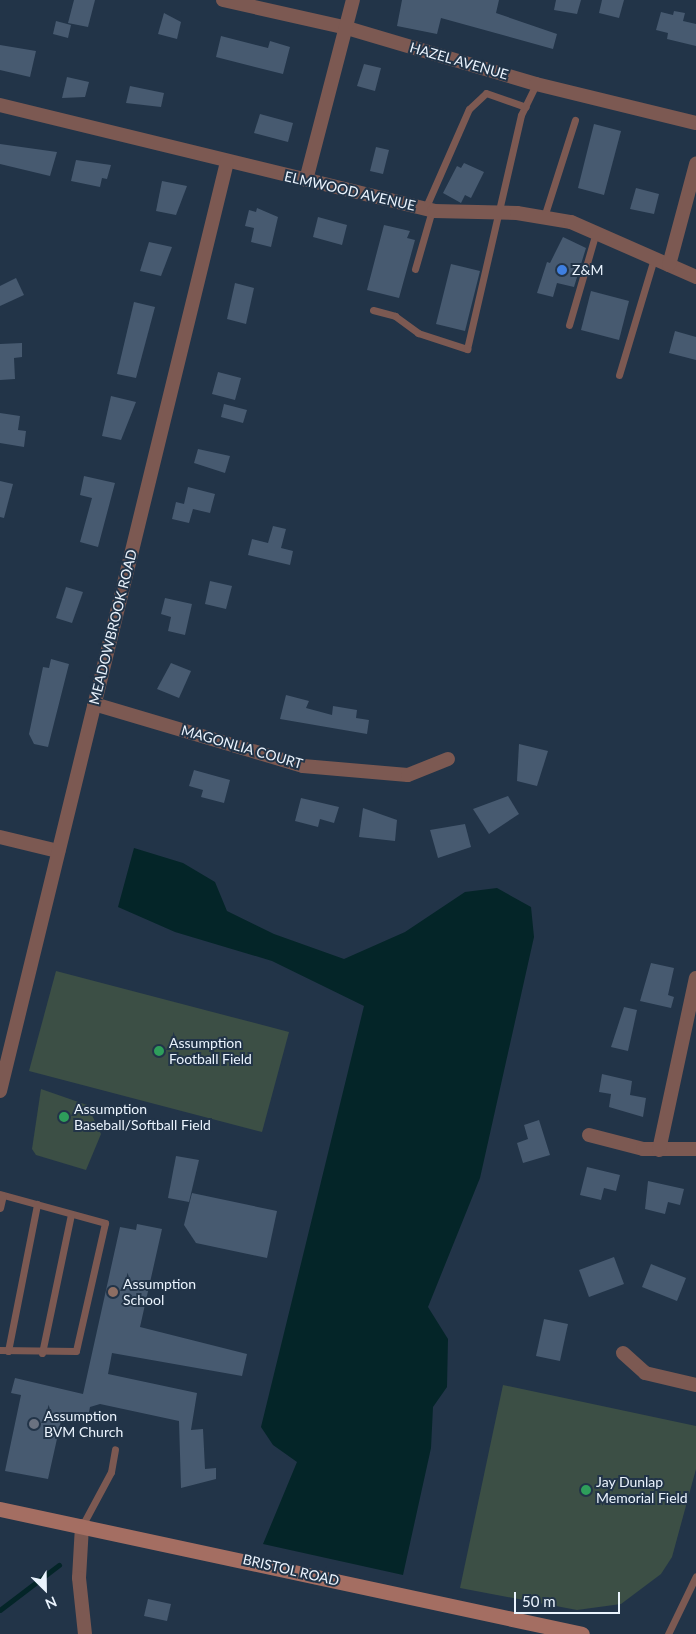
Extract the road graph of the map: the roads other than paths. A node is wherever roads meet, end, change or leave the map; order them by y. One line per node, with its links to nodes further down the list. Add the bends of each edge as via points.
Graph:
1 (222, 0): 3 (street, HAZEL AVENUE)
2 (353, 0): 3 (street)
3 (347, 28): 4 (street, HAZEL AVENUE); 11 (street)
4 (536, 84): 6 (lane); 8 (street, HAZEL AVENUE)
5 (0, 104): 9 (street, ELMWOOD AVENUE)
6 (526, 107): 12 (lane, via 486,93 469,109); 13 (lane)
7 (575, 120): 14 (lane)
8 (696, 123)
9 (228, 162): 11 (street, ELMWOOD AVENUE); 23 (street, MEADOWBROOK ROAD)
10 (696, 164): 17 (street)
11 (306, 180): 12 (street, ELMWOOD AVENUE)
12 (428, 209): 13 (street, ELMWOOD AVENUE); 18 (lane)
13 (498, 213): 14 (street, ELMWOOD AVENUE); 20 (lane, via 467,349 418,333 396,316)
14 (544, 216): 15 (street, ELMWOOD AVENUE)
15 (596, 232): 16 (street, ELMWOOD AVENUE); 21 (lane)
16 (654, 258): 17 (street, ELMWOOD AVENUE); 22 (lane)
17 (669, 265): 19 (street, ELMWOOD AVENUE)
18 (415, 269)
19 (696, 276)
20 (373, 310)
21 (569, 326)
22 (619, 374)
23 (94, 704): 24 (street, MAGONLIA COURT, via 303,766 408,775); 26 (street, MEADOWBROOK ROAD)
24 (448, 759)
25 (0, 837): 26 (street)
26 (58, 851): 28 (street, MEADOWBROOK ROAD)
27 (696, 978): 31 (street)
28 (0, 1091)
29 (589, 1135): 31 (street)
30 (696, 1149): 31 (street)
31 (659, 1150)
32 (1, 1195): 33 (lane); 34 (lane)
33 (37, 1204): 35 (lane); 37 (lane)
34 (0, 1208)
35 (71, 1214): 38 (lane); 38 (lane, via 105,1223 76,1351)
36 (0, 1350): 37 (lane)
37 (8, 1351): 38 (lane)
38 (42, 1353)
39 (624, 1353): 40 (street, via 645,1373)
40 (696, 1385)
41 (115, 1449): 43 (lane, via 111,1472)
42 (0, 1510): 43 (main road, BRISTOL ROAD)
43 (82, 1526): 45 (street, via 79,1578); 46 (main road, BRISTOL ROAD)
44 (696, 1576): 47 (lane)
45 (84, 1634)
46 (582, 1634)
47 (668, 1634)

